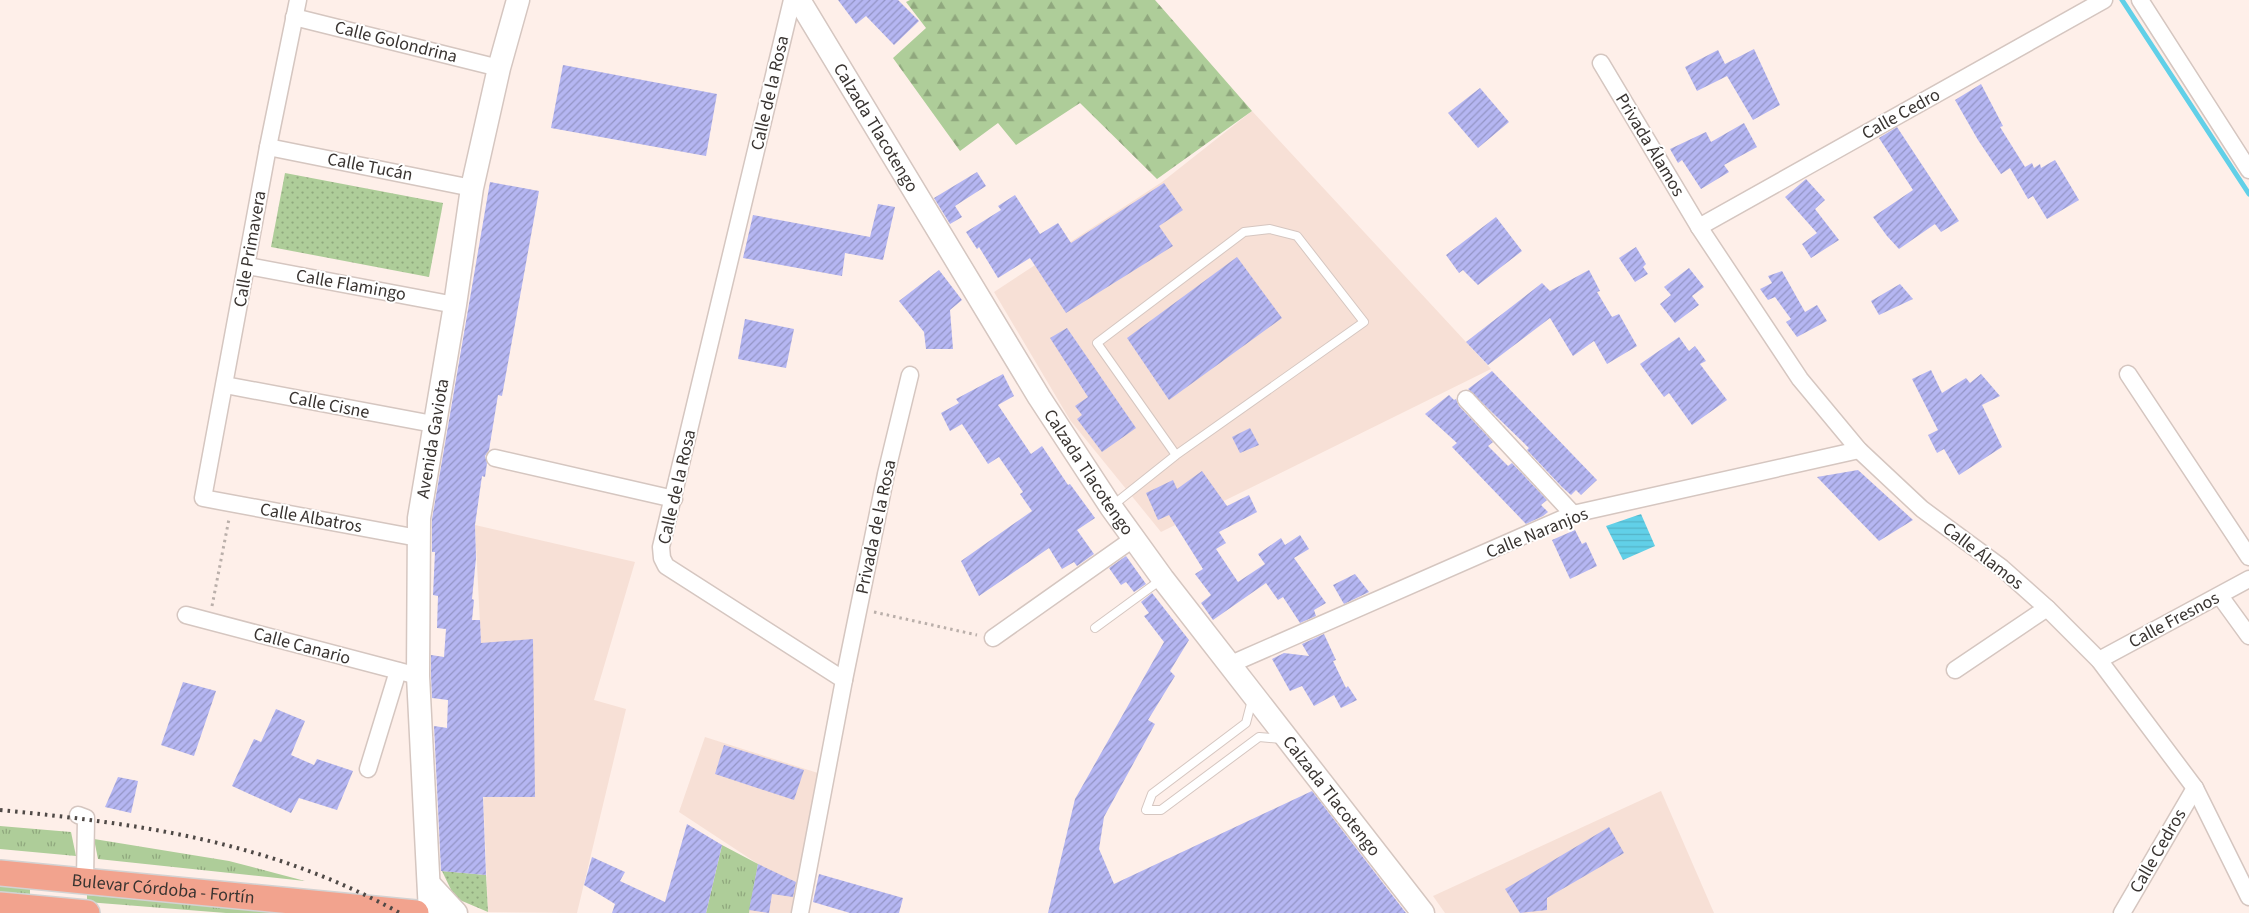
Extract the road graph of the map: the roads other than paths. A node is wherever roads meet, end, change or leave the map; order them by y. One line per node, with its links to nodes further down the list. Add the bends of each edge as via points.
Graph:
1 (298, 0): 7 (street, Calle Primavera)
2 (518, 0): 9 (street, Avenida Gaviota)
3 (792, 0): 25 (street, Calle de la Rosa)
4 (799, 0): 26 (street, Calzada Tlacotengo, via 1039,397)
5 (2104, 0): 13 (street, Calle Cedro)
6 (2140, 0): 11 (street)
7 (294, 17): 9 (street, Calle Golondrina); 10 (street, Calle Primavera)
8 (1601, 62): 13 (street, Privada Álamos)
9 (499, 68): 12 (street, Avenida Gaviota)
10 (268, 147): 12 (street, Calle Tucán); 14 (street, Calle Primavera)
11 (2249, 170)
12 (472, 188): 15 (street, Avenida Gaviota)
13 (1699, 228): 21 (street, Calle Álamos, via 1800,379)
14 (248, 266): 15 (street, Calle Flamingo); 18 (street, Calle Primavera)
15 (455, 305): 20 (street, Avenida Gaviota)
16 (2128, 374): 30 (street)
17 (910, 375): 43 (street, Privada de la Rosa, via 886,474)
18 (225, 385): 20 (street, Calle Cisne); 24 (street, Calle Primavera)
19 (1466, 399): 27 (street)
20 (433, 424): 28 (street, Avenida Gaviota)
21 (1859, 450): 27 (street, Calle Naranjos); 34 (street, Calle Álamos, via 1922,508 2002,568)
22 (1176, 455): 22 (lane, via 1364,322 1298,236 1270,229 1244,232 1097,343); 26 (lane)
23 (495, 458): 25 (street)
24 (203, 498): 28 (street, Calle Albatros)
25 (674, 499): 43 (street, Calle de la Rosa, via 661,547 666,566)
26 (1110, 507): 29 (street, Calzada Tlacotengo)
27 (1573, 514): 40 (street, Calle Naranjos)
28 (418, 538): 42 (street, Avenida Gaviota)
29 (1133, 538): 31 (street, Calzada Tlacotengo); 38 (street)
30 (2249, 557)
31 (1163, 579): 36 (lane); 40 (street, Calzada Tlacotengo)
32 (2249, 579): 33 (street, Calle Fresnos)
33 (2220, 596): 37 (street); 39 (street, Calle Fresnos)
34 (2047, 608): 39 (street, Calle Álamos); 41 (street)
35 (186, 615): 42 (street, Calle Canario)
36 (1094, 628)
37 (2249, 636)
38 (993, 638)
39 (2099, 660): 47 (street, Calle Álamos)
40 (1231, 664): 44 (street, Calzada Tlacotengo)
41 (1955, 670)
42 (408, 673): 46 (street); 51 (street, Avenida Gaviota)
43 (844, 680): 59 (street)
44 (1254, 693): 45 (street, Calzada Tlacotengo); 45 (lane, via 1246,723 1152,794 1146,810 1161,810 1259,738)
45 (1289, 740): 60 (street, Calzada Tlacotengo)
46 (368, 769)
47 (2195, 788): 52 (street, Calle Álamos); 61 (street, Calle Cedros)
48 (78, 815): 50 (street, via 86,818)
49 (0, 873): 50 (main road, Bulevar Córdoba - Fortín)
50 (73, 879): 54 (street); 56 (main road, Bulevar Córdoba - Fortín)
51 (429, 884): 57 (street, Avenida Gaviota); 58 (street)
52 (2249, 897)
53 (0, 905): 54 (main road, Bulevar Córdoba - Fortín)
54 (58, 912): 55 (main road, Bulevar Córdoba - Fortín)
55 (87, 913)
56 (416, 913)
57 (430, 913)
58 (456, 913)
59 (800, 913)
60 (1423, 913)
61 (2122, 913)

